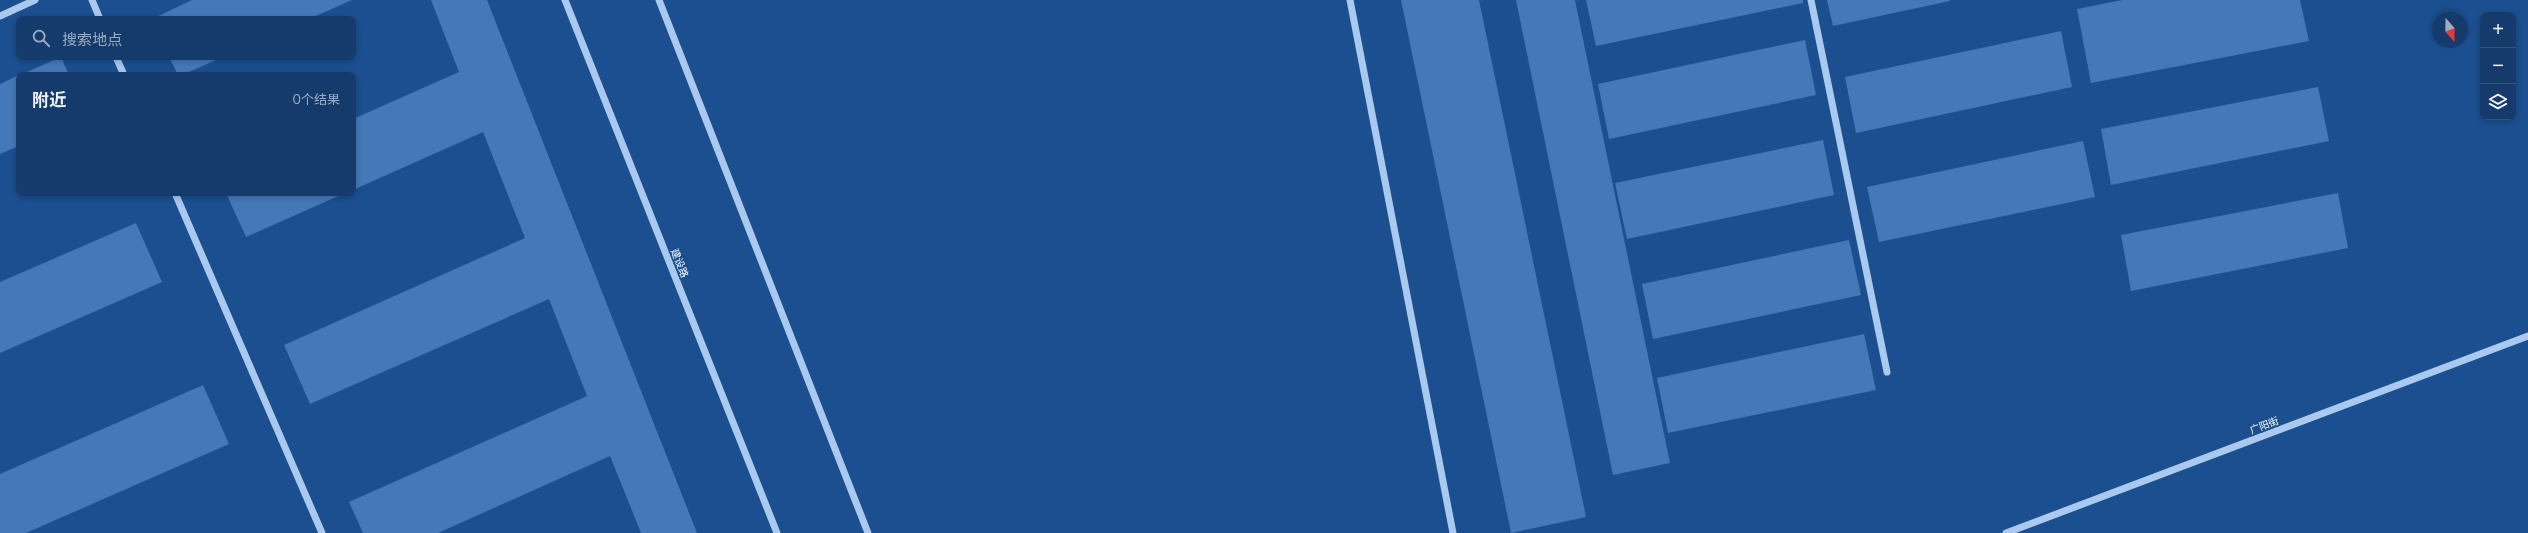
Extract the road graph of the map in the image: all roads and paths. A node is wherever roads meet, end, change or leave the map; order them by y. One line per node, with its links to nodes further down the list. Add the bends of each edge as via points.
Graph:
1 (36, 0): 7 (street)
2 (92, 0): 8 (street)
3 (565, 0): 15 (street, 建设路)
4 (659, 0): 16 (street)
5 (1350, 0): 17 (street)
6 (1811, 0): 13 (street)
7 (0, 16)
8 (99, 16)
9 (117, 60): 10 (street)
10 (123, 72)
11 (176, 196): 14 (street)
12 (2528, 336): 18 (street, 广阳街)
13 (1887, 372)
14 (322, 533)
15 (777, 533)
16 (868, 533)
17 (1453, 533)
18 (2006, 533)

